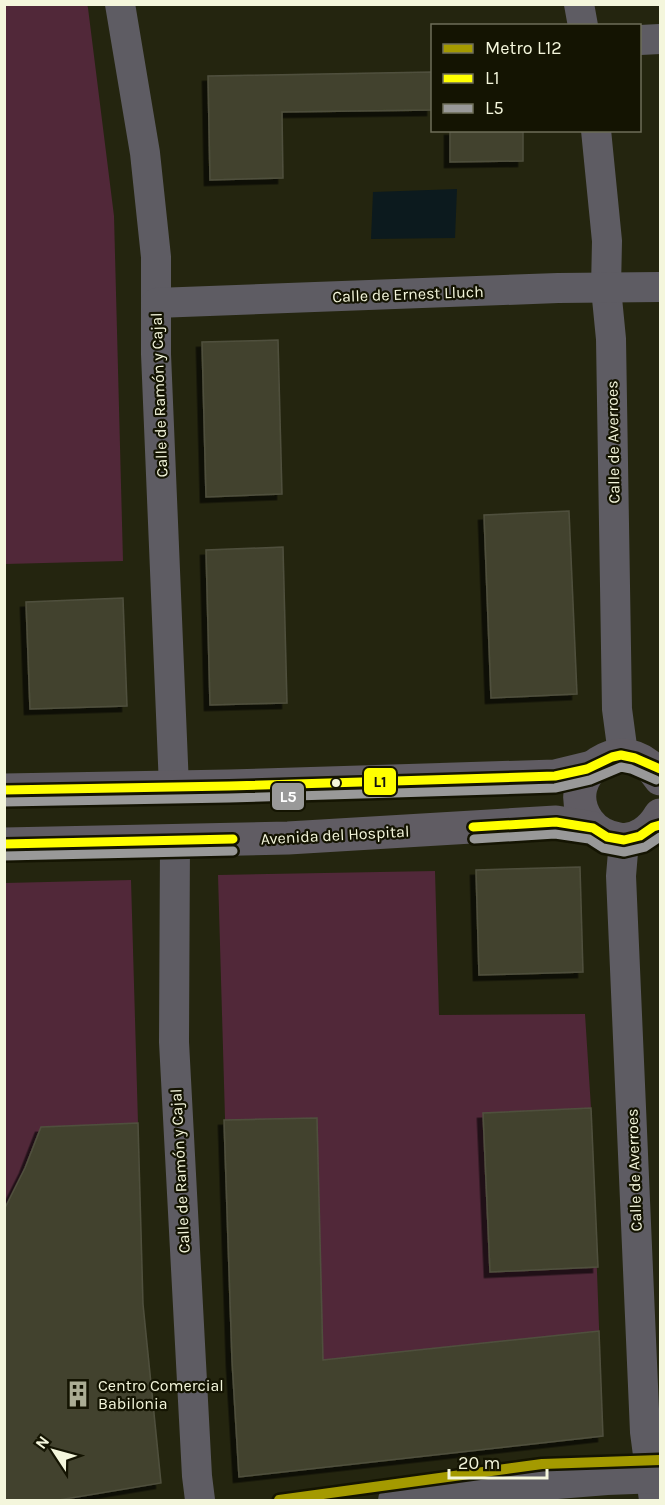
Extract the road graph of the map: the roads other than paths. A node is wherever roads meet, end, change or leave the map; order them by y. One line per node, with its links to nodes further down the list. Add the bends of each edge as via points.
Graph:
1 (120, 4): 9 (street, Calle de Ramón y Cajal, via 145,153 156,257)
2 (579, 4): 3 (street)
3 (583, 24)
4 (660, 39): 5 (street)
5 (641, 40)
6 (596, 132): 8 (street, Calle de Averroes, via 607,241)
7 (660, 287): 8 (street, Calle de Ernest Lluch)
8 (606, 288): 9 (street, Calle de Ernest Lluch); 10 (street, Calle de Averroes, via 611,339 616,710)
9 (156, 303): 13 (street, Calle de Ramón y Cajal)
10 (623, 754): 11 (main road, via 607,757); 12 (main road, via 642,759)
11 (592, 767): 13 (main road, via 555,776); 16 (main road, via 579,798 583,814)
12 (658, 772)
13 (174, 787): 14 (main road)
14 (4, 790)
15 (658, 822): 17 (main road, via 640,836)
16 (593, 828): 17 (main road, Avenida del Hospital); 18 (main road, Avenida del Hospital, via 556,822)
17 (624, 840): 20 (street, Calle de Averroes, via 621,876 645,1420)
18 (175, 841): 19 (main road, Avenida del Hospital); 21 (street, Calle de Ramón y Cajal, via 174,1042)
19 (4, 844)
20 (655, 1486): 22 (street, via 446,1493)
21 (200, 1500)
22 (393, 1500)

